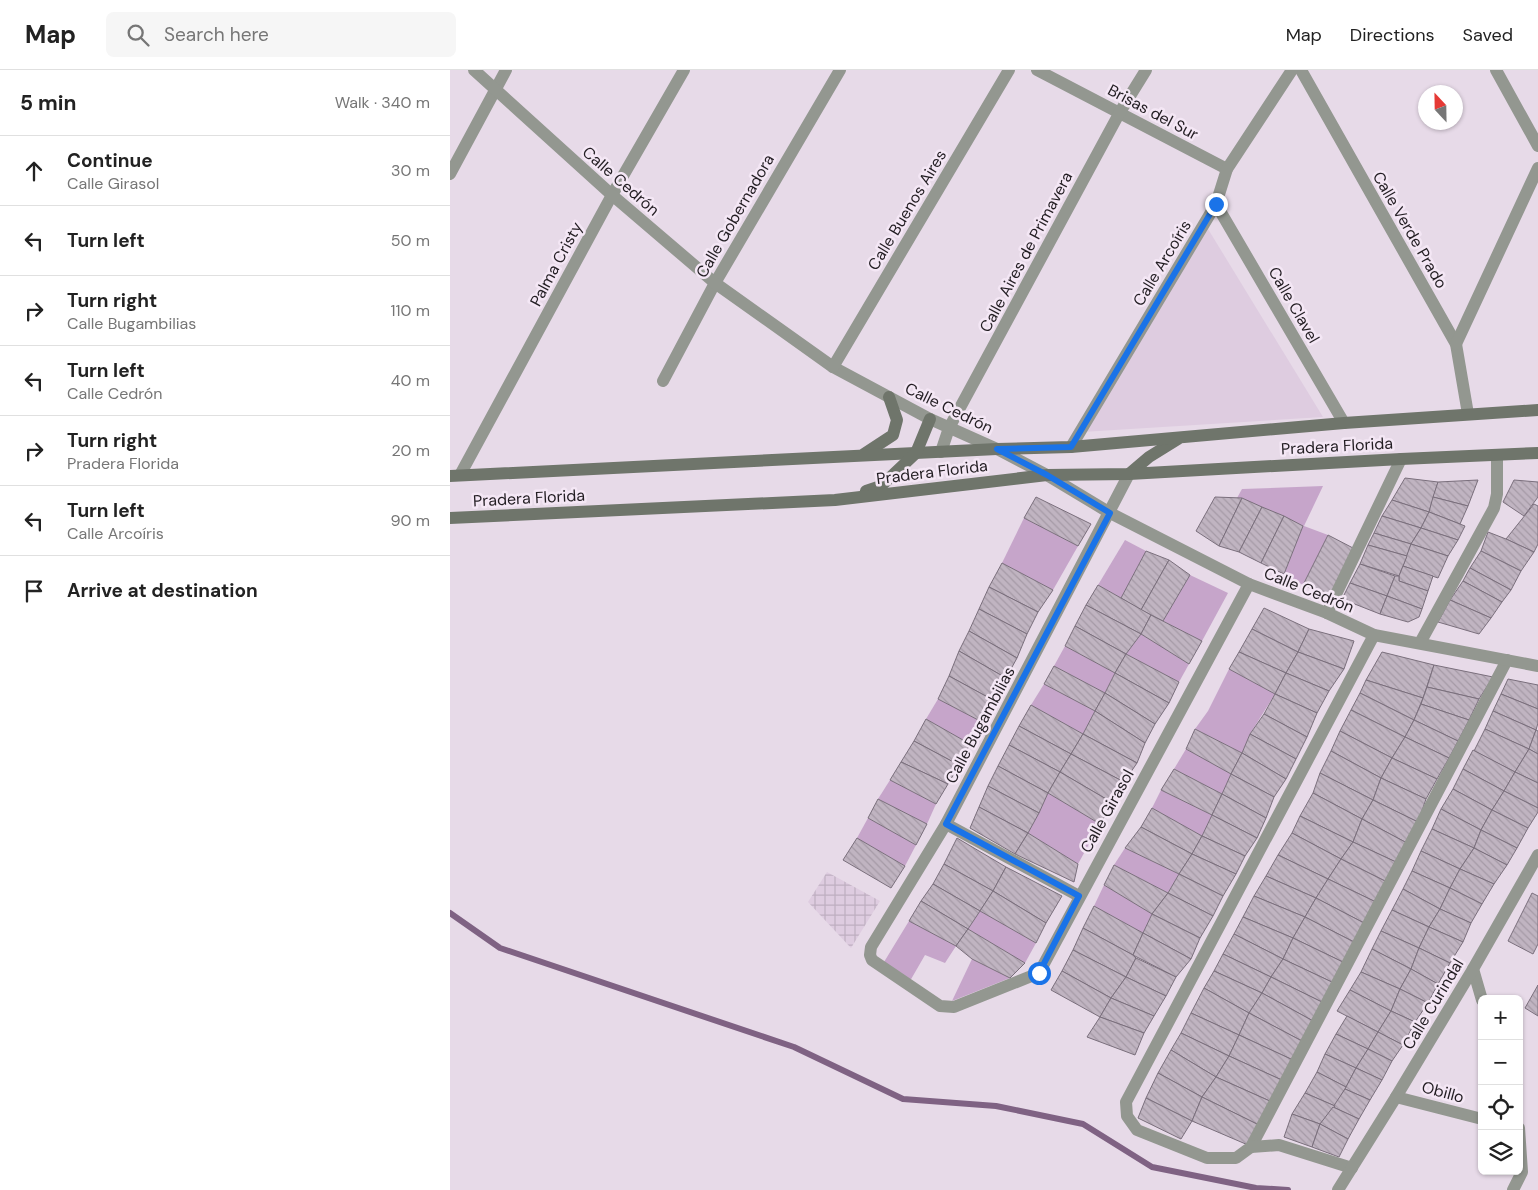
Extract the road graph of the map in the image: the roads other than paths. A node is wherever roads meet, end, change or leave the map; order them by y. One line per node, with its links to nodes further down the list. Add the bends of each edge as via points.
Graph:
1 (474, 70): 11 (street, Calle Cedrón)
2 (506, 70): 11 (street)
3 (684, 70): 17 (street, Palma Cristy)
4 (840, 70): 19 (street, Calle Gobernadora)
5 (1009, 70): 21 (street, Calle Buenos Aires)
6 (1037, 70): 12 (street, Brisas del Sur)
7 (1146, 70): 12 (street, Calle Aires de Primavera)
8 (1292, 70): 15 (street, Calle Arcoíris)
9 (1301, 70): 20 (street, Calle Verde Prado)
10 (1496, 70): 13 (street)
11 (495, 90): 16 (street); 17 (street, Calle Cedrón)
12 (1120, 112): 15 (street, Brisas del Sur); 28 (street, Calle Aires de Primavera)
13 (1538, 146)
14 (1538, 168): 20 (street)
15 (1227, 169): 18 (street, Calle Arcoíris)
16 (450, 174)
17 (612, 195): 19 (street, Calle Cedrón); 40 (street, Palma Cristy)
18 (1216, 204): 27 (street, Calle Clavel); 30 (street, Calle Arcoíris)
19 (715, 283): 21 (street, Calle Cedrón); 22 (street, Calle Gobernadora)
20 (1456, 344): 25 (street, Calle Verde Prado)
21 (833, 367): 23 (street, Calle Cedrón)
22 (663, 381)
23 (889, 397): 26 (street, Calle Cedrón); 36 (main road, via 897,420 893,436)
24 (1538, 410): 25 (main road, Pradera Florida)
25 (1468, 414): 27 (main road, Pradera Florida)
26 (930, 419): 28 (street, Calle Cedrón); 33 (main road)
27 (1344, 423): 29 (main road, Pradera Florida)
28 (949, 428): 31 (street, Calle Cedrón); 32 (street, Calle Aires de Primavera)
29 (1181, 437): 30 (main road, Pradera Florida); 38 (main road)
30 (1071, 447): 31 (main road, Pradera Florida)
31 (997, 449): 32 (main road, Pradera Florida); 39 (street, Calle Cedrón)
32 (941, 452): 33 (main road, Pradera Florida)
33 (916, 453): 36 (main road, Pradera Florida); 41 (main road, via 881,486)
34 (1538, 454): 35 (main road, Pradera Florida)
35 (1497, 455): 37 (main road, Pradera Florida); 47 (street, via 1498,494 1494,508)
36 (862, 456): 40 (main road, Pradera Florida)
37 (1401, 459): 38 (main road, Pradera Florida); 45 (street)
38 (1129, 474): 39 (main road, Pradera Florida); 42 (street, Calle Bugambilias)
39 (1047, 475): 41 (main road, Pradera Florida); 42 (street, Calle Cedrón)
40 (455, 476)
41 (835, 500): 43 (main road, Pradera Florida)
42 (1110, 513): 44 (street, Calle Cedrón); 50 (street, Calle Bugambilias)
43 (450, 518)
44 (1249, 584): 45 (street, Calle Cedrón); 52 (street, Calle Girasol)
45 (1327, 614): 46 (street, Calle Cedrón)
46 (1374, 634): 47 (street, Calle Cedrón); 59 (street, via 1126,1102 1127,1116 1136,1130 1207,1158 1236,1158)
47 (1420, 643): 48 (street, Calle Cedrón)
48 (1507, 660): 49 (street, Calle Cedrón); 59 (street)
49 (1538, 666)
50 (946, 824): 52 (street); 55 (street, Calle Bugambilias, via 871,947 870,955 872,960 940,1006)
51 (1537, 861): 53 (street, Calle Curindal)
52 (1079, 896): 55 (street, Calle Girasol, via 1039,973)
53 (1473, 969): 54 (street); 56 (street, Calle Curindal)
54 (1481, 995)
55 (954, 1007)
56 (1396, 1097): 57 (street, Obillo); 60 (street, Calle Curindal)
57 (1478, 1118)
58 (1519, 1130): 62 (street, via 1522,1172)
59 (1252, 1147): 60 (street, via 1279,1145)
60 (1352, 1168): 61 (street, Calle Curindal)
61 (1342, 1185)
62 (1514, 1187)

